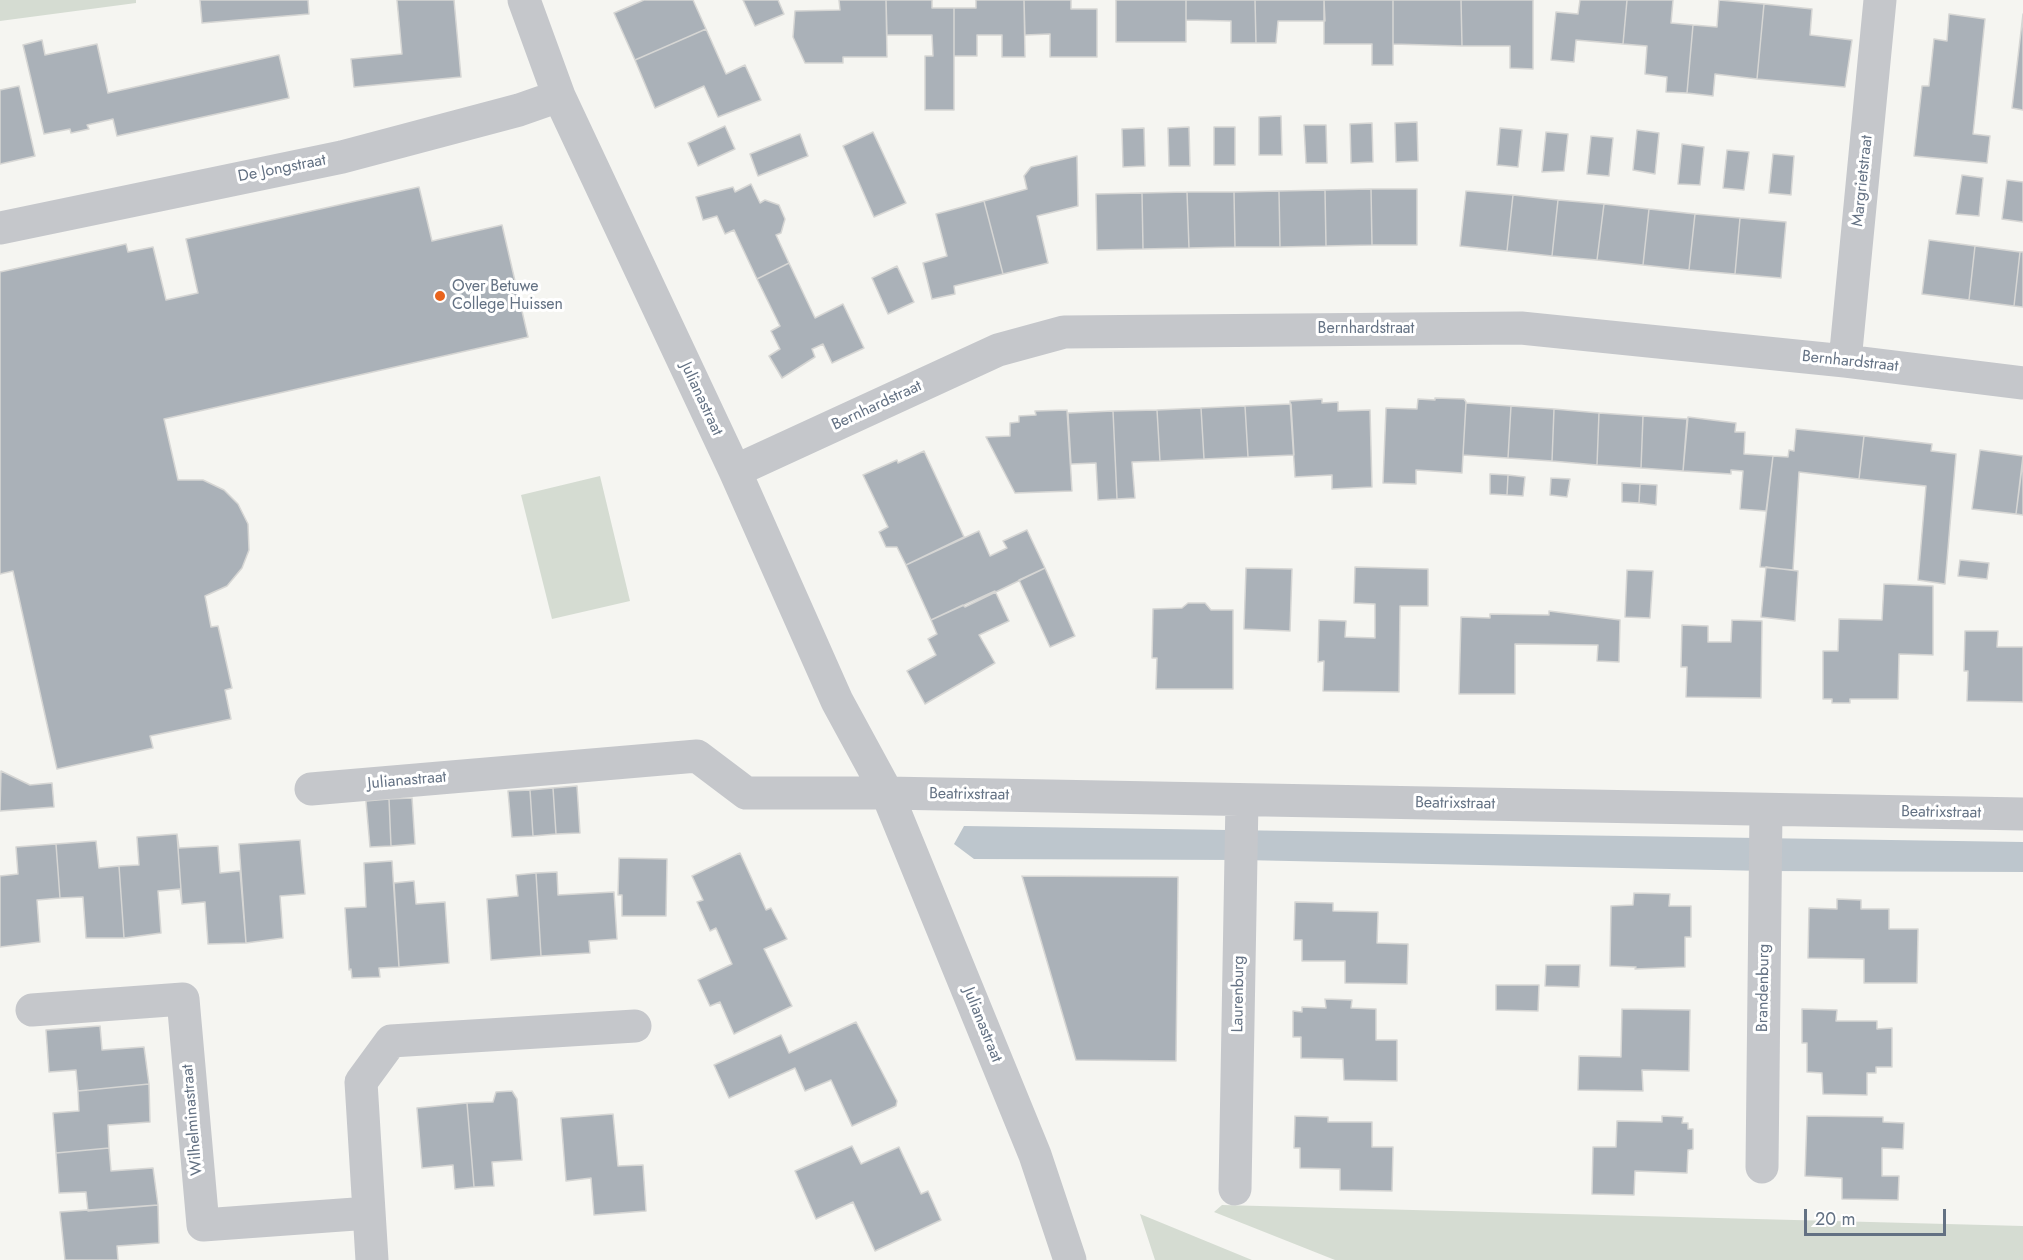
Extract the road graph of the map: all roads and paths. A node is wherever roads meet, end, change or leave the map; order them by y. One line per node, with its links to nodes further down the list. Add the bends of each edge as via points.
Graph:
1 (524, 0): 3 (street, Julianastraat)
2 (1880, 0): 5 (street, Margrietstraat)
3 (559, 96): 4 (street, De Jongstraat, via 342,157); 7 (street, Julianastraat)
4 (0, 228)
5 (1845, 361): 6 (street, Bernhardstraat); 7 (street, Bernhardstraat, via 1521,328 1064,332 998,350)
6 (2023, 383)
7 (735, 471): 9 (street, Julianastraat, via 837,701)
8 (311, 789): 9 (street, Julianastraat, via 697,756 746,793)
9 (887, 793): 12 (street, Beatrixstraat); 19 (street, Julianastraat, via 1035,1155)
10 (2023, 814): 11 (street, Beatrixstraat)
11 (1765, 825): 12 (street, Beatrixstraat); 15 (street, Brandenburg)
12 (1242, 830): 16 (street, Laurenburg)
13 (32, 1010): 17 (street, Wilhelminastraat, via 183,999 202,1225)
14 (635, 1026): 17 (street, via 391,1041 361,1082)
15 (1762, 1167)
16 (1236, 1189)
17 (369, 1213): 18 (street)
18 (372, 1260)
19 (1070, 1260)

